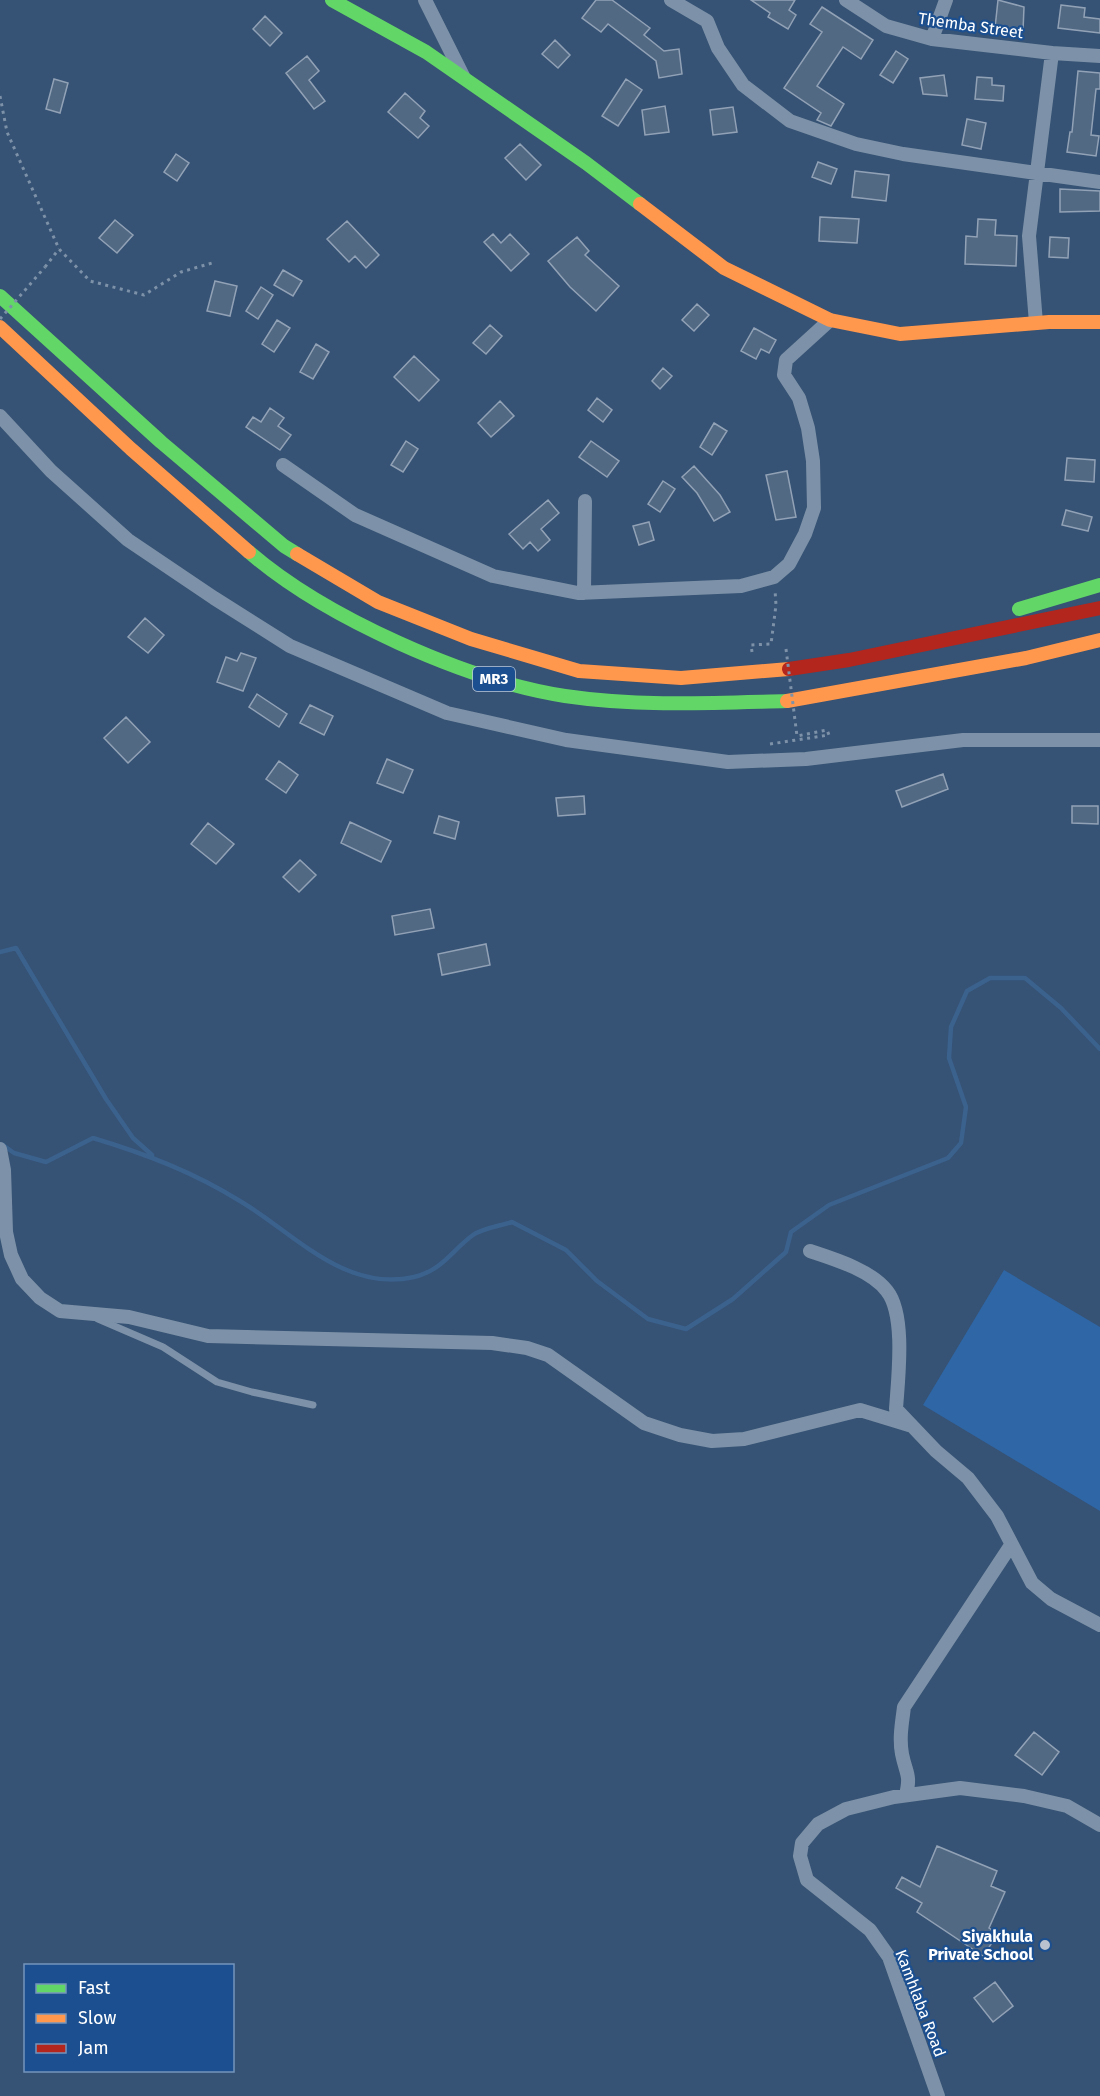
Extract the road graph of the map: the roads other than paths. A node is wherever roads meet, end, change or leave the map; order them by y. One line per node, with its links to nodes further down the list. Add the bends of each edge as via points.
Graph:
1 (332, 0): 11 (main road, via 426,52)
2 (425, 0): 11 (street)
3 (671, 0): 7 (street)
4 (700, 0): 7 (street)
5 (846, 0): 8 (street, Themba Street, via 886,26)
6 (946, 0): 8 (street)
7 (691, 12): 12 (street, via 707,21 718,48 743,84 790,122 856,144)
8 (932, 39): 9 (street, Themba Street)
9 (1052, 53): 10 (street, Themba Street); 12 (street)
10 (1100, 56)
11 (464, 78): 15 (main road, via 586,163 724,268)
12 (1037, 173): 13 (street); 17 (street, via 1029,236)
13 (1100, 182)
14 (0, 296): 28 (main road, MR3, via 161,442 284,546 378,602 471,639 579,671 681,678 768,672)
15 (830, 320): 17 (main road, via 900,334); 23 (street, via 786,360 784,375 799,398 808,428 814,508 789,564 774,577 741,586)
16 (1100, 322): 17 (main road)
17 (1036, 323)
18 (0, 327): 27 (main road, MR3, via 267,568 361,626 476,674 564,696 642,703 793,701)
19 (0, 416): 29 (street, via 51,471 128,540 214,598 290,646 447,713 567,740 728,762 806,759 963,740)
20 (283, 465): 23 (street, via 355,515 493,576)
21 (585, 501): 23 (street)
22 (1100, 585): 28 (main road)
23 (584, 593)
24 (1100, 608): 28 (main road, MR3)
25 (1100, 640): 27 (main road, MR3)
26 (1100, 647): 27 (main road)
27 (1026, 658)
28 (849, 660)
29 (1100, 740)
30 (0, 1149): 32 (street, via 6,1232 22,1279 49,1306)
31 (810, 1251): 34 (street, via 868,1276 887,1291 897,1314 896,1408)
32 (88, 1314): 33 (lane, via 164,1347 217,1382); 34 (street, via 129,1317 208,1336 492,1343 527,1348 548,1355 644,1423 712,1441 772,1434 860,1410)
33 (314, 1405)
34 (909, 1425): 35 (street, via 968,1478 997,1516)
35 (1011, 1545): 36 (street, via 1032,1583 1051,1599); 37 (street, via 904,1707 900,1736 910,1778)
36 (1100, 1625)
37 (906, 1796): 38 (street, Kamhlaba Road, via 960,1788 1024,1796 1067,1806); 39 (street, Kamhlaba Road, via 846,1809 818,1824 802,1843 800,1856 807,1880 870,1930 889,1957)
38 (1100, 1825)
39 (938, 2096)

